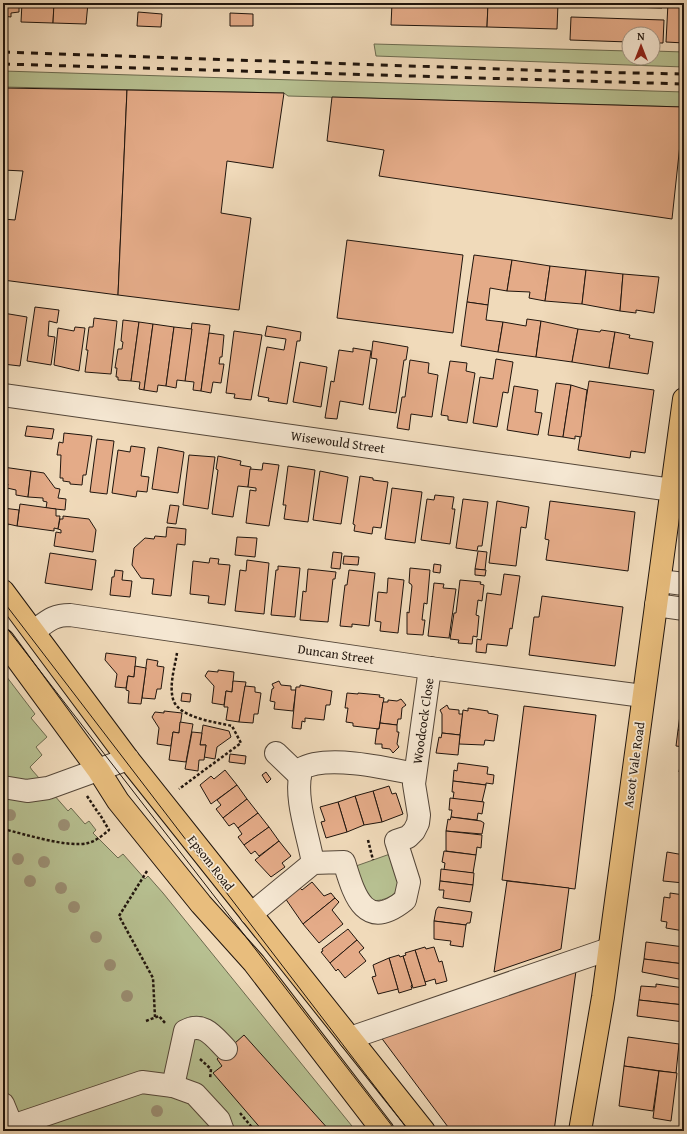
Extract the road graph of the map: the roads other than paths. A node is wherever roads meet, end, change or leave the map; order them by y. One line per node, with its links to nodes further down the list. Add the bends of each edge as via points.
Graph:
1 (3, 395): 3 (street, Wisewould Street)
2 (684, 399): 3 (main road, Ascot Vale Road)
3 (672, 490): 4 (main road, Ascot Vale Road)
4 (660, 581): 5 (street); 7 (main road, Ascot Vale Road)
5 (684, 584)
6 (3, 591): 9 (main road, Epsom Road)
7 (656, 605): 8 (street); 12 (main road, Ascot Vale Road)
8 (684, 609)
9 (34, 631): 11 (street, Duncan Street, via 58,615 70,616); 14 (main road, Epsom Road)
10 (3, 640): 15 (main road)
11 (430, 668): 12 (street, Duncan Street); 16 (street, Woodcock Close)
12 (644, 696): 21 (main road, Ascot Vale Road)
13 (276, 754): 17 (street)
14 (128, 759): 15 (street); 20 (main road, Epsom Road)
15 (99, 771): 18 (street, via 48,788 27,791); 28 (main road, via 118,801 200,904 254,963)
16 (415, 774): 17 (street, Woodcock Close, via 335,762 310,764 301,769); 19 (street, Woodcock Close, via 418,823 408,837 396,841 409,882 406,900 389,911 369,910 360,904 354,894 344,862)
17 (300, 776): 19 (street, via 304,823)
18 (3, 788)
19 (313, 863): 20 (street)
20 (251, 914): 22 (main road, Epsom Road)
21 (609, 949): 22 (street); 30 (main road, Ascot Vale Road)
22 (350, 1038): 29 (main road, Epsom Road)
23 (226, 1050): 24 (street, via 205,1028 185,1031)
24 (173, 1086): 26 (street, via 142,1082); 27 (street, via 194,1094 220,1120)
25 (3, 1104): 26 (street)
26 (8, 1128)
27 (223, 1131)
28 (383, 1131)
29 (424, 1131)
30 (580, 1131)

